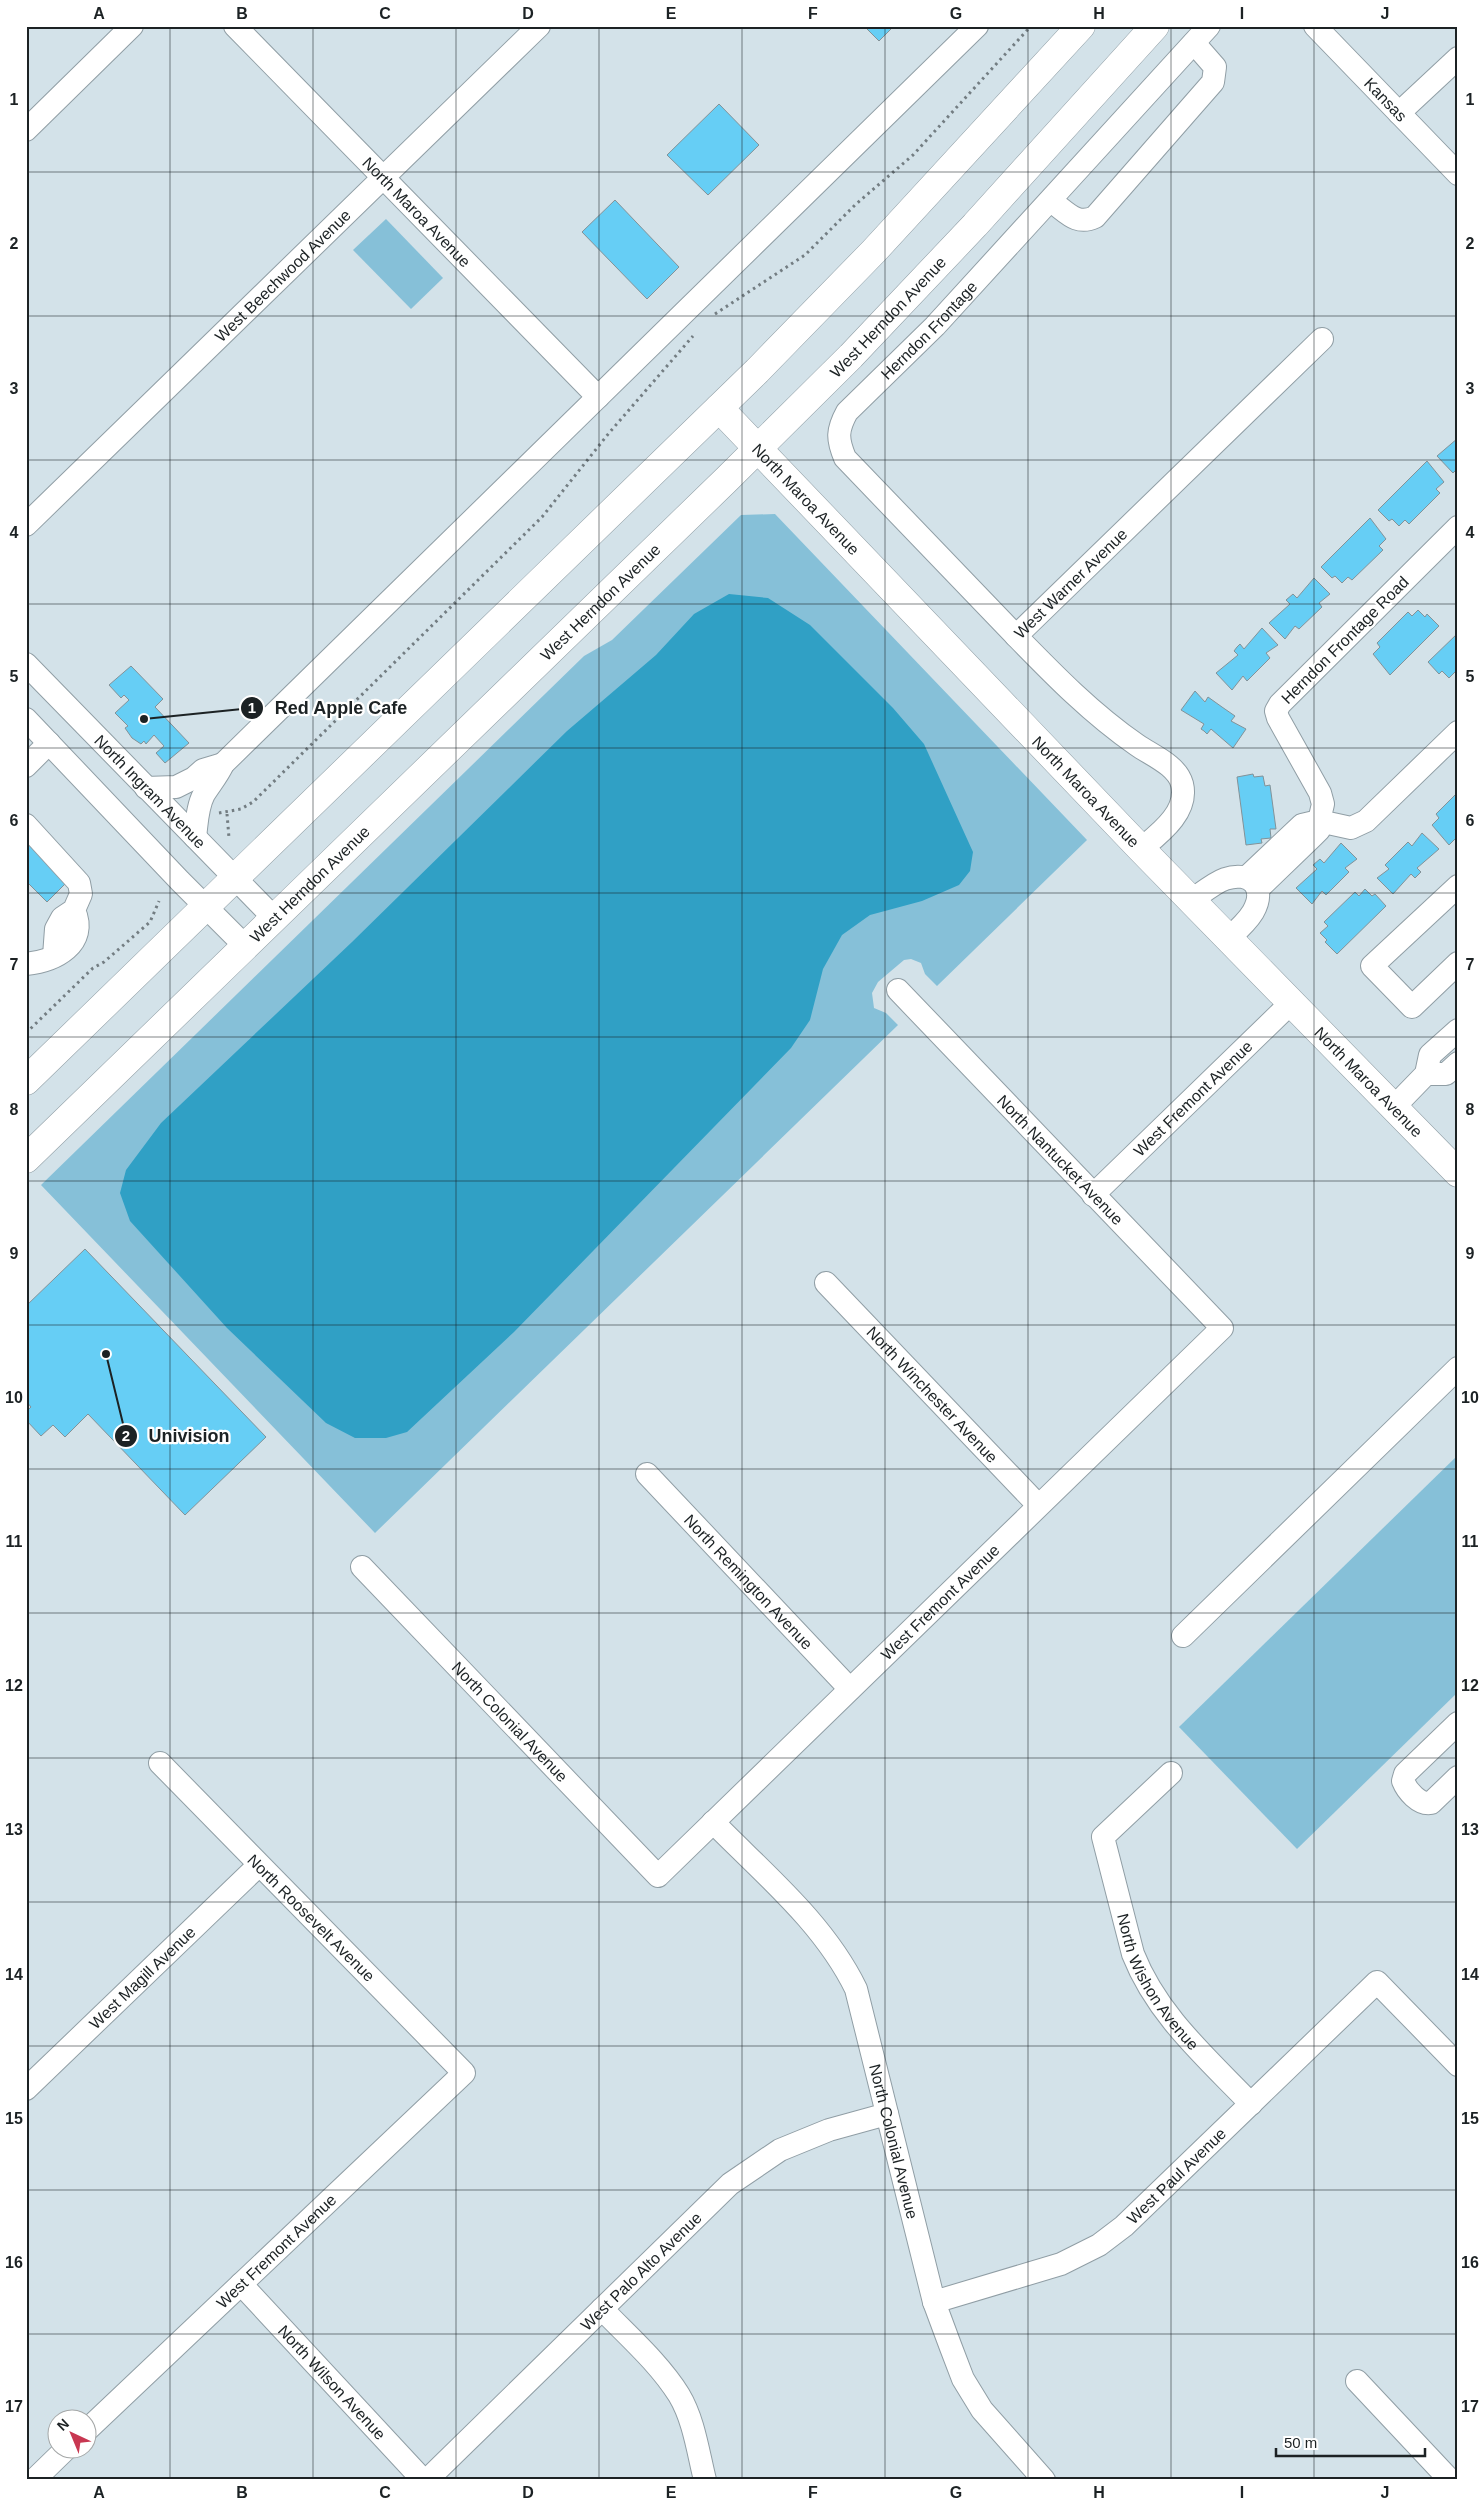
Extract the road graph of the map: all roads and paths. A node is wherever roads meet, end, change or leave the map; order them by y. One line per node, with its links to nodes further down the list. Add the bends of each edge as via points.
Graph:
1 (132, 26): 12 (street)
2 (235, 26): 14 (street, North Maroa Avenue)
3 (539, 26): 14 (street, West Beechwood Avenue)
4 (977, 26): 19 (street)
5 (1031, 26): 16 (path, via 913,155 855,205 805,255)
6 (1081, 26): 20 (main road, via 874,251)
7 (1155, 26): 21 (main road, West Herndon Avenue, via 975,225)
8 (1315, 26): 11 (street, Kansas)
9 (1202, 34): 15 (street, Herndon Frontage); 15 (street, via 1216,67 1213,82 1095,217 1085,222 1078,221)
10 (1458, 58): 11 (street)
11 (1399, 113): 13 (street, Kansas)
12 (26, 130)
13 (1458, 174)
14 (383, 178): 19 (street, North Maroa Avenue); 22 (street, West Beechwood Avenue)
15 (1052, 201): 24 (street, Herndon Frontage, via 935,326 847,412 837,436 845,458)
16 (712, 316)
17 (694, 334): 34 (path, via 542,517 253,802)
18 (1322, 339): 24 (street, West Warner Avenue)
19 (598, 397): 30 (street)
20 (719, 408): 21 (main road, North Maroa Avenue); 40 (main road)
21 (757, 449): 39 (main road, North Maroa Avenue); 46 (main road, West Herndon Avenue)
22 (26, 524)
23 (1458, 527): 35 (street, Herndon Frontage Road, via 1276,711 1320,792 1323,804)
24 (1016, 636): 39 (street, West Warner Avenue, via 1102,719 1168,765 1182,784 1177,812 1166,828)
25 (26, 664): 26 (street, North Ingram Avenue)
26 (34, 678): 32 (street, North Ingram Avenue)
27 (26, 720): 29 (street)
28 (1458, 732): 35 (street, via 1366,821 1350,828)
29 (49, 743): 31 (street); 45 (street)
30 (223, 764): 32 (street, via 203,770 176,787); 33 (street)
31 (26, 766)
32 (146, 788): 37 (street, North Ingram Avenue)
33 (199, 808): 34 (path, via 206,814); 37 (street)
34 (227, 813): 38 (path)
35 (1319, 821): 41 (street, Herndon Frontage Road, via 1319,830 1314,836)
36 (26, 825): 50 (street, via 79,883 81,894 74,910 78,931 75,942 68,950)
37 (195, 838): 40 (street, North Ingram Avenue)
38 (229, 838)
39 (1141, 848): 43 (main road, North Maroa Avenue)
40 (235, 880): 45 (main road); 46 (street, North Ingram Avenue)
41 (1252, 883): 43 (street, via 1224,879); 47 (street, via 1258,898 1254,911)
42 (1458, 886): 49 (street, via 1372,966 1412,1007)
43 (1192, 900): 47 (main road, North Maroa Avenue)
44 (159, 901): 54 (path, via 150,922 93,968)
45 (206, 907): 48 (street); 57 (main road)
46 (274, 918): 48 (main road, West Herndon Avenue)
47 (1229, 938): 52 (main road, North Maroa Avenue)
48 (245, 946): 59 (main road, West Herndon Avenue)
49 (1458, 963)
50 (26, 964)
51 (898, 990): 61 (street, North Nantucket Avenue)
52 (1292, 1002): 58 (main road, North Maroa Avenue); 61 (street, West Fremont Avenue)
53 (1458, 1030): 56 (street, via 1430,1056)
54 (26, 1033)
55 (1458, 1063): 56 (street, via 1446,1074)
56 (1426, 1074): 58 (street)
57 (26, 1081)
58 (1394, 1107): 60 (main road, North Maroa Avenue)
59 (26, 1159)
60 (1458, 1173)
61 (1093, 1195): 63 (street, North Nantucket Avenue)
62 (826, 1283): 66 (street, North Winchester Avenue)
63 (1222, 1328): 66 (street, West Fremont Avenue)
64 (1458, 1368): 68 (street)
65 (647, 1474): 69 (street, North Remington Avenue)
66 (1038, 1506): 69 (street, West Fremont Avenue)
67 (362, 1567): 76 (street, North Colonial Avenue)
68 (1183, 1636)
69 (850, 1689): 74 (street, West Fremont Avenue)
70 (1458, 1723): 73 (street, via 1403,1780 1420,1802 1431,1804)
71 (160, 1763): 75 (street, North Roosevelt Avenue)
72 (1171, 1773): 80 (street, North Wishon Avenue, via 1103,1837 1133,1954 1150,1989 1174,2024)
73 (1458, 1777)
74 (713, 1822): 76 (street, West Fremont Avenue); 81 (street, North Colonial Avenue, via 826,1938 843,1962 856,1989)
75 (259, 1865): 78 (street, North Roosevelt Avenue); 79 (street, West Magill Avenue)
76 (658, 1876)
77 (1458, 2065): 80 (street, West Paul Avenue, via 1377,1982)
78 (464, 2073): 82 (street, West Fremont Avenue)
79 (26, 2089)
80 (1251, 2104): 83 (street, West Paul Avenue, via 1124,2226 1099,2245 1061,2264)
81 (887, 2114): 83 (street, North Colonial Avenue); 84 (street, West Palo Alto Avenue, via 829,2130 772,2155 730,2184)
82 (241, 2284): 86 (street, West Fremont Avenue); 89 (street, North Wilson Avenue)
83 (934, 2302): 92 (street, North Colonial Avenue, via 963,2380 982,2410)
84 (602, 2309): 90 (street, West Palo Alto Avenue); 91 (street, via 680,2396 692,2425)
85 (1357, 2382): 93 (street)
86 (98, 2420)
87 (57, 2458): 88 (street)
88 (34, 2480)
89 (423, 2480)
90 (427, 2480)
91 (705, 2480)
92 (1044, 2480)
93 (1450, 2480)

